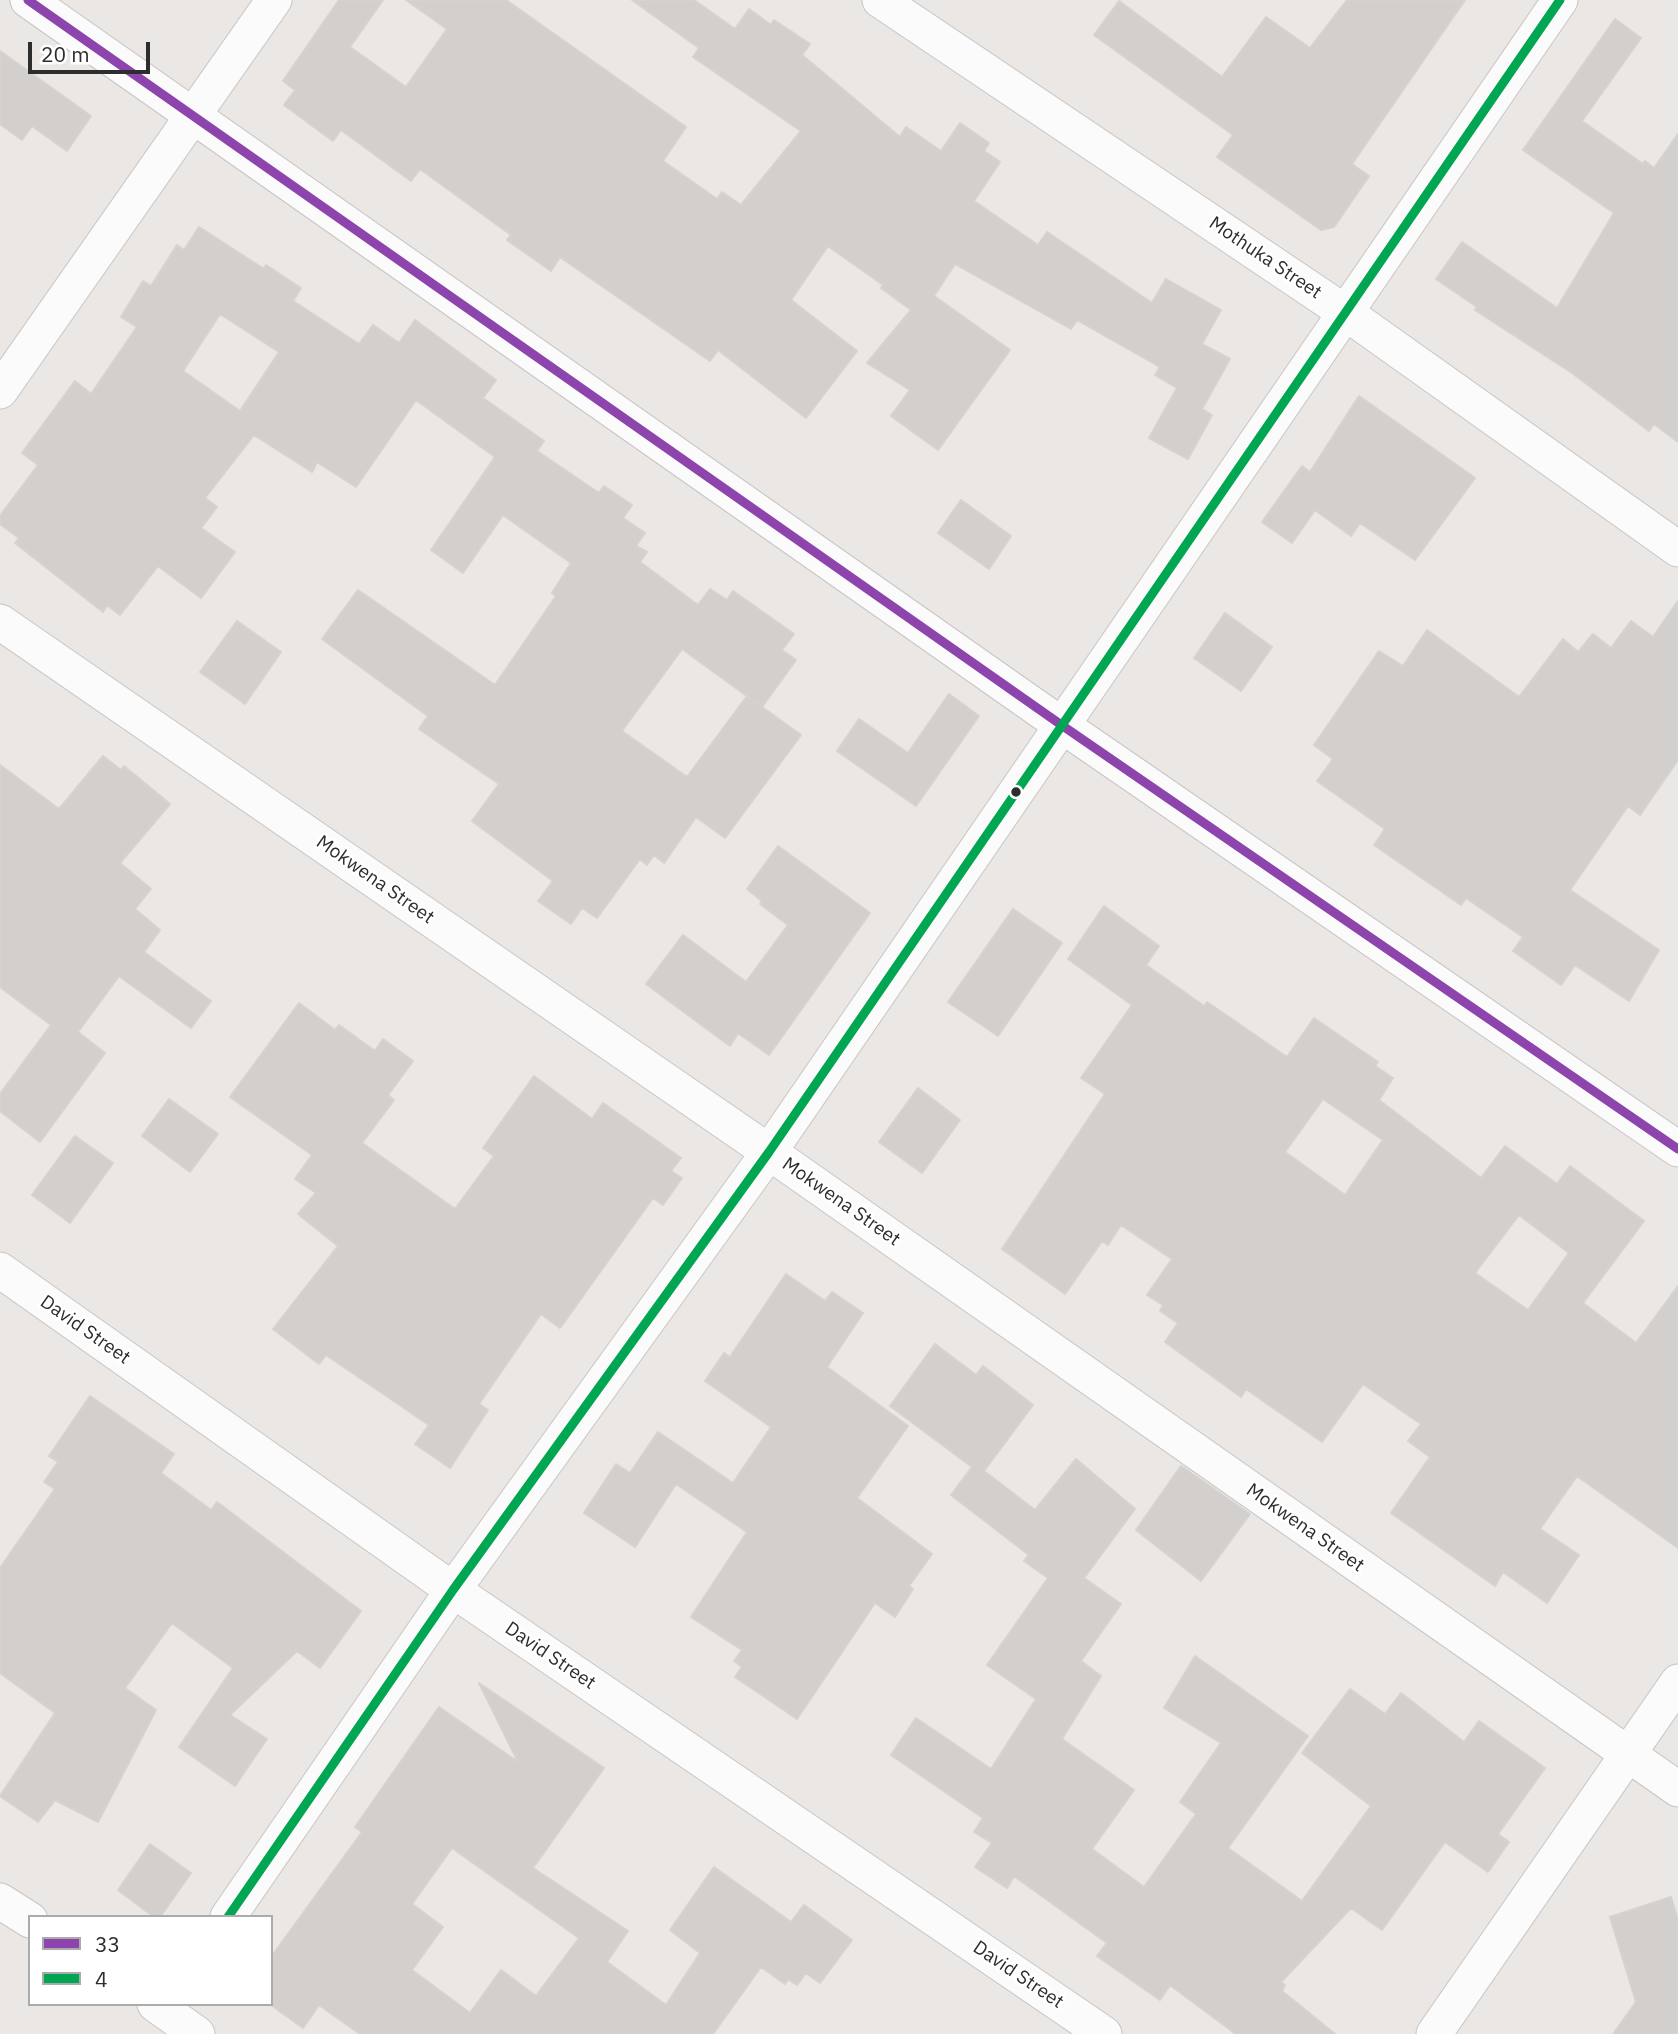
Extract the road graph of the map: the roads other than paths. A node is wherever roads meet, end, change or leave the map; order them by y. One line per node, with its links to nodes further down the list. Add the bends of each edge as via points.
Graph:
1 (28, 0): 5 (street)
2 (274, 0): 5 (street)
3 (880, 0): 6 (street, Mothuka Street)
4 (1560, 0): 6 (street)
5 (192, 117): 7 (street); 10 (street)
6 (1346, 313): 8 (street, Mothuka Street); 10 (street)
7 (0, 391)
8 (1678, 549)
9 (0, 622): 12 (street, Mokwena Street)
10 (1060, 724): 11 (street); 12 (street)
11 (1678, 1149)
12 (769, 1152): 14 (street); 16 (street, Mokwena Street)
13 (0, 1270): 14 (street, David Street)
14 (453, 1590): 19 (street); 23 (street, David Street)
15 (1678, 1682): 16 (street)
16 (1627, 1754): 17 (street, Mokwena Street); 24 (street)
17 (1678, 1789)
18 (0, 1900): 20 (street)
19 (229, 1915)
20 (28, 1919)
21 (159, 2013): 22 (street)
22 (197, 2034)
23 (1104, 2034)
24 (1434, 2034)

